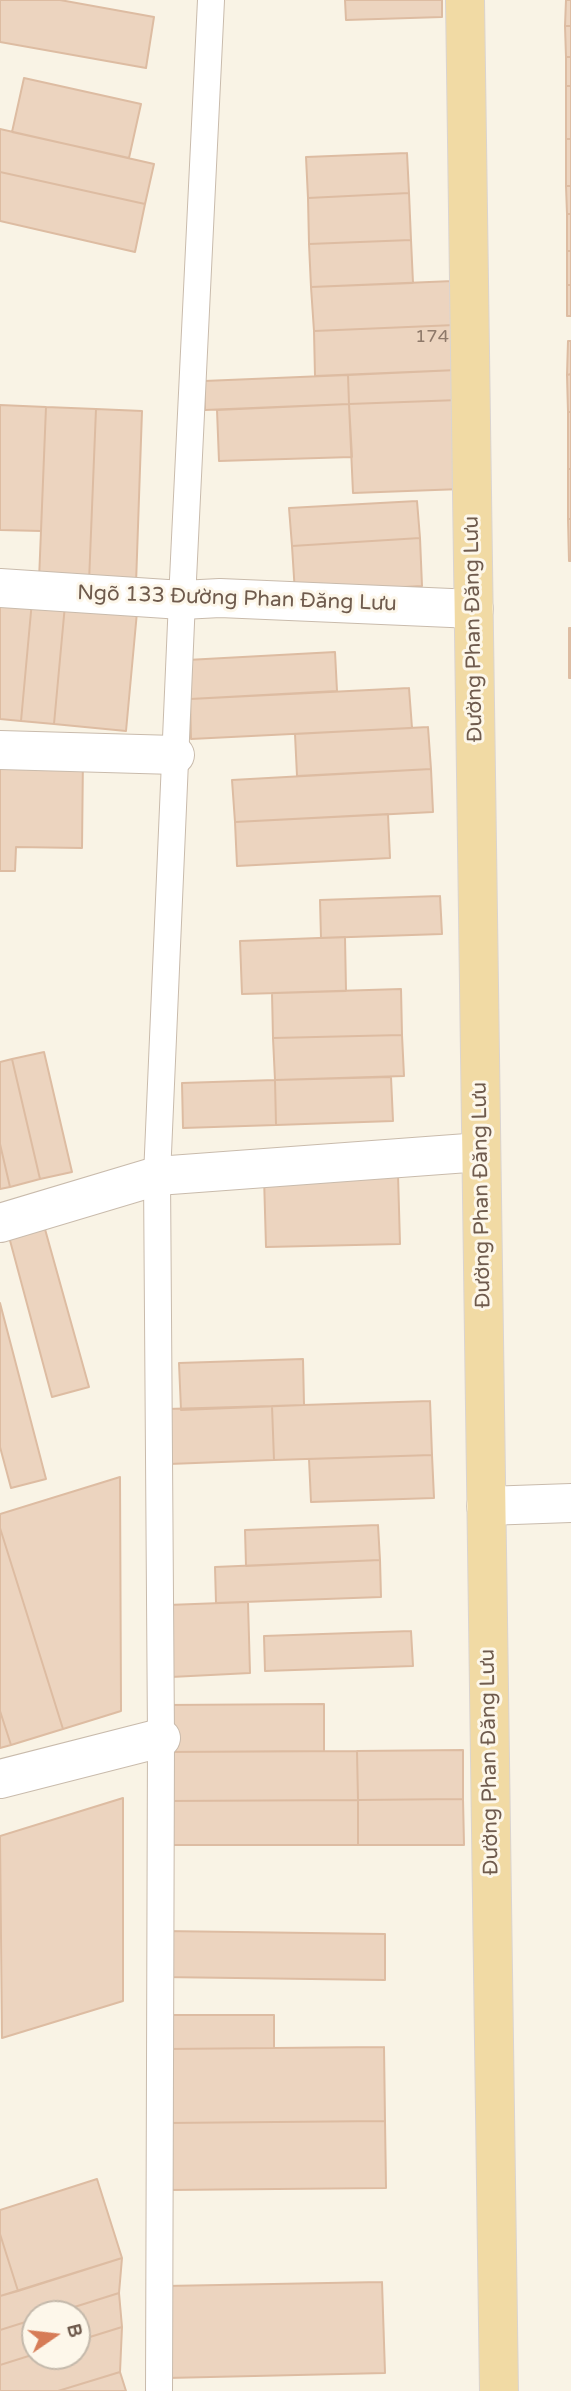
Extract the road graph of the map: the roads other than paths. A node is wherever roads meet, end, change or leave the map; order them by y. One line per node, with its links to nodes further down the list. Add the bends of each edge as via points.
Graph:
1 (211, 0): 4 (lane)
2 (465, 0): 5 (main road, Đường Phan Đăng Lưu)
3 (0, 588): 4 (street, Ngõ 133 Đường Phan Đăng Lưu)
4 (182, 600): 5 (street, Ngõ 133 Đường Phan Đăng Lưu); 7 (lane)
5 (474, 608): 8 (main road, Đường Phan Đăng Lưu)
6 (0, 750): 7 (street)
7 (174, 755): 9 (lane)
8 (481, 1152): 9 (street); 12 (main road, Đường Phan Đăng Lưu)
9 (157, 1175): 10 (street); 13 (lane)
10 (0, 1223)
11 (571, 1503): 12 (street)
12 (486, 1506): 16 (main road, Đường Phan Đăng Lưu)
13 (161, 1738): 14 (street); 15 (lane)
14 (0, 1779)
15 (159, 2391)
16 (499, 2391)

